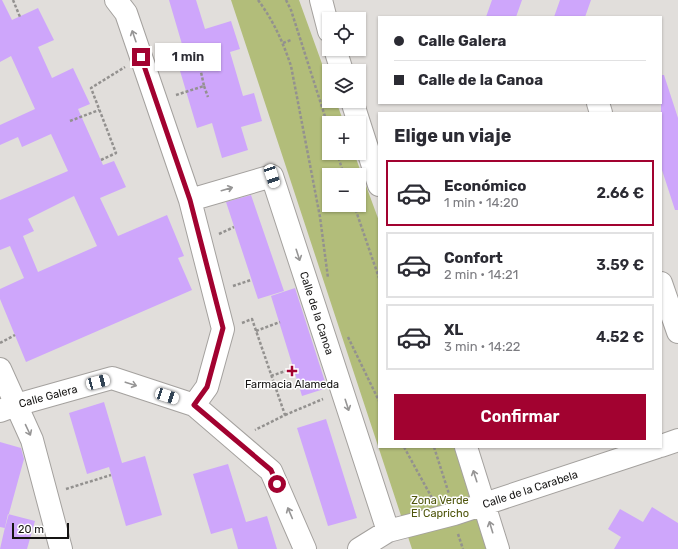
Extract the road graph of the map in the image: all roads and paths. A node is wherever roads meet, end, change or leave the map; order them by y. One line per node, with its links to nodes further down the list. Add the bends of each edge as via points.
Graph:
1 (13, 0): 7 (path)
2 (116, 0): 10 (street, one-way to 2, via 126,12)
3 (258, 0): 9 (path)
4 (286, 0): 17 (path)
5 (324, 1): 6 (street)
6 (326, 12)
7 (20, 17)
8 (291, 40): 9 (path)
9 (283, 43): 24 (path, via 291,66 305,136)
10 (141, 57): 14 (street); 16 (path, via 91,88)
11 (201, 72): 12 (path)
12 (204, 86): 13 (path); 14 (path)
13 (208, 97)
14 (156, 102): 21 (street)
15 (354, 108): 20 (street)
16 (99, 110): 18 (path); 19 (path, via 116,153)
17 (325, 116)
18 (70, 121)
19 (101, 160)
20 (378, 182)
21 (190, 200): 27 (street); 36 (street, Calle de la Canoa, one-way to 36, via 272,176)
22 (356, 212): 23 (path)
23 (378, 275)
24 (329, 284)
25 (662, 286): 30 (street)
26 (280, 322): 28 (path)
27 (223, 328): 28 (path, via 252,319); 38 (street, via 207,387)
28 (256, 331): 35 (path)
29 (346, 332): 37 (path)
30 (678, 332)
31 (15, 335): 32 (path)
32 (0, 342)
33 (294, 368): 35 (path)
34 (0, 369): 39 (street)
35 (271, 376): 40 (path)
36 (342, 391): 40 (path); 54 (street, Calle de la Canoa, one-way to 54)
37 (378, 399)
38 (194, 405): 39 (street, Calle Galera, one-way to 38, via 112,378); 41 (street, Calle Galera)
39 (8, 408): 49 (street, one-way to 49, via 32,440)
40 (285, 415): 41 (path)
41 (235, 440): 56 (street, Calle Galera, one-way to 41, via 271,470)
42 (678, 440): 43 (street)
43 (662, 446)
44 (405, 448): 51 (path)
45 (434, 448): 50 (path)
46 (466, 448): 52 (street, one-way to 46)
47 (654, 448): 52 (street, Calle de la Carabela)
48 (111, 475): 49 (path)
49 (46, 496): 55 (street)
50 (450, 497)
51 (433, 500)
52 (484, 504): 54 (street, Calle de la Carabela); 59 (street, one-way to 52)
53 (457, 530): 58 (path)
54 (388, 531): 57 (street, Calle de la Carabela)
55 (61, 549)
56 (305, 549)
57 (359, 549)
58 (463, 549)
59 (498, 549)

